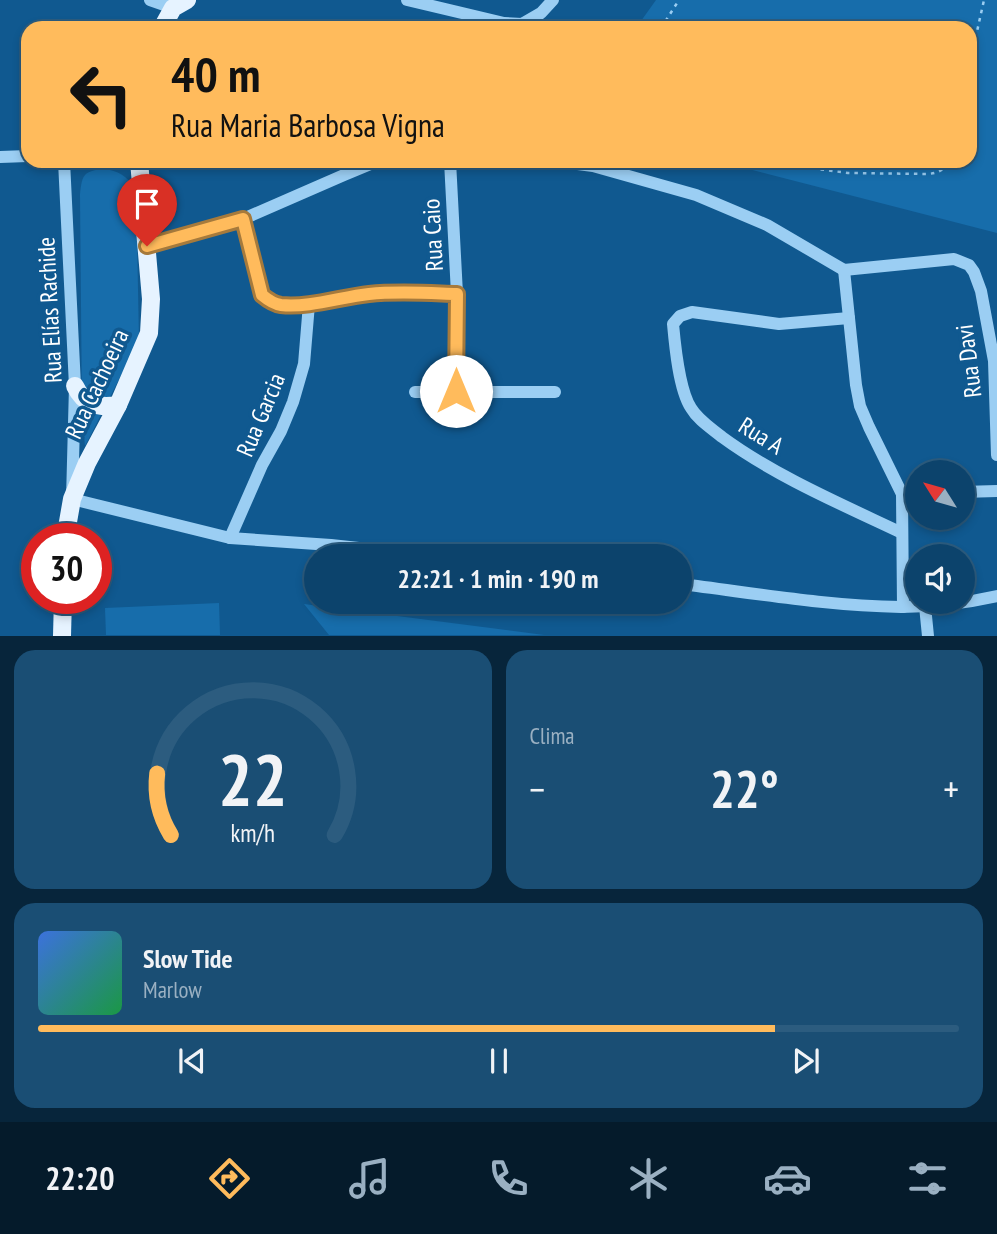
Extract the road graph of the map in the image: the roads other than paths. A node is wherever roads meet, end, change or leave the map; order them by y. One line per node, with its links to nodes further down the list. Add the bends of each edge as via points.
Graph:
1 (150, 0): 4 (street)
2 (407, 0): 6 (street)
3 (553, 0): 7 (street)
4 (180, 4): 5 (main road)
5 (167, 21)
6 (495, 21)
7 (527, 21)
8 (21, 156): 9 (street)
9 (0, 157)
10 (64, 168): 22 (street, Rua Elías Rachide)
11 (140, 168): 16 (main road, Rua Cachoeira)
12 (360, 168): 15 (street)
13 (450, 168): 18 (street, Rua Caio)
14 (600, 168): 17 (street, via 696,195 767,225)
15 (243, 219): 16 (street); 19 (street, via 262,295 280,305)
16 (147, 246): 26 (main road, Rua Cachoeira, via 149,333)
17 (844, 270): 20 (street); 21 (street, Rua Davi, via 954,259 969,265 981,291)
18 (457, 294): 19 (street, via 370,294); 23 (street, Rua Caio)
19 (309, 304): 34 (street, Rua Garcia, via 304,365 293,402)
20 (849, 318): 30 (street, via 860,406); 33 (street, Rua A, via 779,324 692,312 680,316 673,324 684,395 702,421 737,448)
21 (996, 361): 27 (street, Rua Davi)
22 (75, 386): 26 (main road, via 82,398 95,406); 31 (street, Rua Elías Rachide)
23 (456, 391): 24 (street); 25 (street)
24 (415, 392)
25 (555, 392)
26 (118, 405): 31 (main road, Rua Cachoeira)
27 (997, 455)
28 (997, 491): 29 (street)
29 (975, 492)
30 (902, 494): 33 (street)
31 (72, 499): 32 (main road, Rua Cachoeira); 34 (street)
32 (68, 523)
33 (902, 533): 39 (street)
34 (230, 538): 35 (street)
35 (317, 544)
36 (692, 585): 39 (street)
37 (997, 596): 38 (street)
38 (975, 600)
39 (902, 607): 40 (street)
40 (905, 607)
41 (62, 614): 43 (main road)
42 (926, 614): 44 (street)
43 (61, 635)
44 (928, 635)

